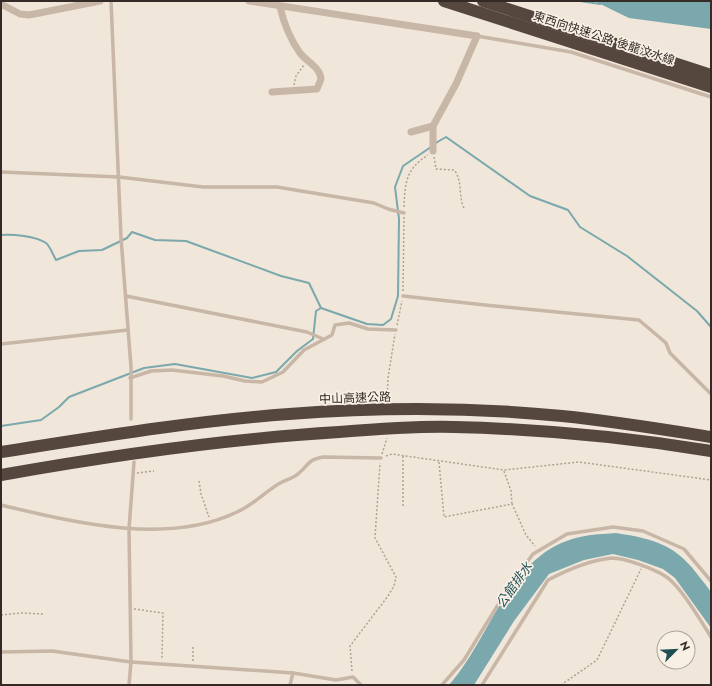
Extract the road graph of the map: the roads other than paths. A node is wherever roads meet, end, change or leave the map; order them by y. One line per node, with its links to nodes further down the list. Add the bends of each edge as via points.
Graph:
1 (100, 1): 6 (street, via 29,15 20,14)
2 (110, 1): 17 (lane)
3 (248, 1): 7 (street)
4 (444, 1): 10 (highway, 東西向快速公路 後龍汶水線)
5 (483, 1): 9 (highway, 東西向快速公路 後龍汶水線)
6 (1, 4)
7 (280, 7): 8 (street); 11 (street, via 284,22 301,54 321,74 317,89)
8 (476, 36): 12 (lane, via 571,52); 13 (street, via 456,84)
9 (711, 75)
10 (711, 87)
11 (272, 92)
12 (711, 97)
13 (433, 126): 14 (street); 15 (street)
14 (411, 132)
15 (434, 151)
16 (1, 172): 17 (lane)
17 (119, 178): 18 (lane, via 203,187 277,187 374,203); 19 (lane)
18 (404, 213)
19 (126, 296): 21 (lane); 23 (lane, via 307,332)
20 (403, 296): 26 (lane, via 639,320 666,343 670,353)
21 (128, 330): 24 (lane); 25 (lane)
22 (396, 330): 23 (lane, via 368,329 342,324 335,325 332,335)
23 (323, 339): 25 (lane, via 304,350 283,372 262,382 172,370)
24 (1, 344)
25 (130, 378): 27 (lane)
26 (711, 394)
27 (131, 419)
28 (711, 437): 30 (highway, 中山高速公路, via 561,415 458,410 374,410 290,414 213,422)
29 (711, 451): 33 (highway, via 558,432 452,427 405,428 215,442)
30 (1, 452)
31 (381, 458): 35 (lane, via 315,458 299,473 279,484 253,504 211,523)
32 (134, 462): 35 (lane)
33 (1, 475)
34 (1, 505): 35 (lane)
35 (129, 530): 39 (lane)
36 (711, 581): 44 (lane, via 684,549 643,531 613,527 567,534 532,554 464,660)
37 (711, 637): 45 (lane, via 685,598 665,576 613,558 561,573 548,580)
38 (1, 652): 39 (lane, via 52,651)
39 (131, 662): 40 (lane); 41 (lane)
40 (293, 674): 42 (lane); 43 (lane, via 336,680 353,677)
41 (129, 685)
42 (290, 685)
43 (361, 685)
44 (442, 685)
45 (482, 685)

